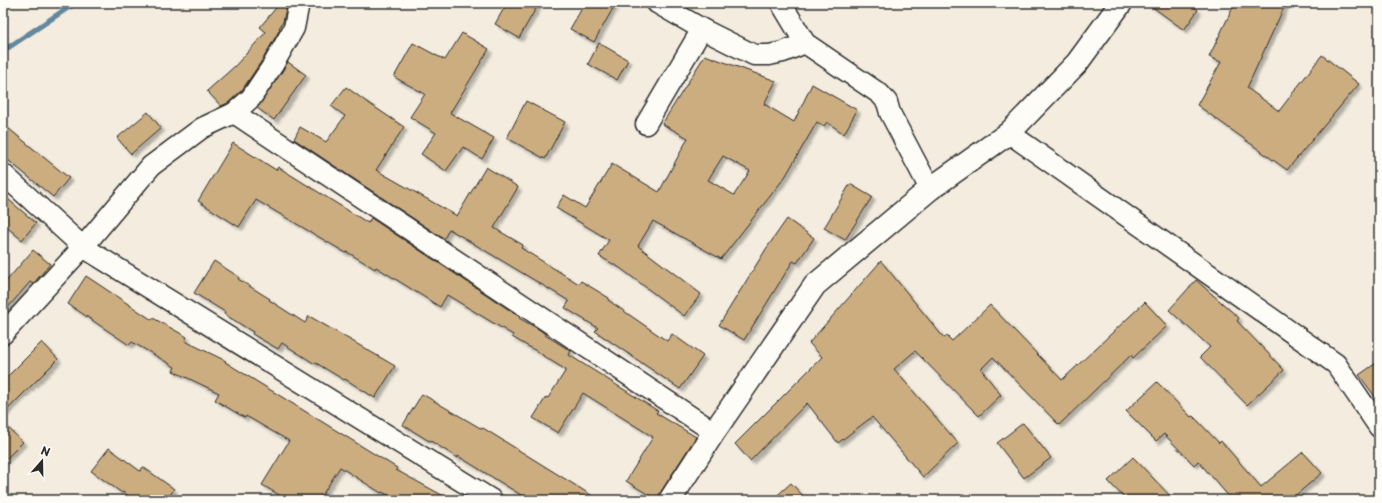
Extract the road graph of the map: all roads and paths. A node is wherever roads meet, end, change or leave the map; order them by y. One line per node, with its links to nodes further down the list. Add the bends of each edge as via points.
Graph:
1 (297, 3): 7 (street, via 294,28 273,65 251,98)
2 (657, 3): 5 (street)
3 (780, 3): 6 (street)
4 (1120, 3): 9 (street, via 1076,63)
5 (702, 29): 6 (street, via 754,55 783,52); 8 (street)
6 (805, 43): 11 (street, via 880,94 887,102 890,113)
7 (234, 113): 12 (street, via 202,128 152,166); 15 (street)
8 (646, 124)
9 (1009, 133): 11 (street); 14 (street, via 1336,364)
10 (3, 174): 12 (street)
11 (930, 189): 15 (street, via 815,284)
12 (83, 247): 13 (street); 16 (street)
13 (3, 334)
14 (1379, 427)
15 (714, 432): 17 (street)
16 (492, 500)
17 (670, 500)

